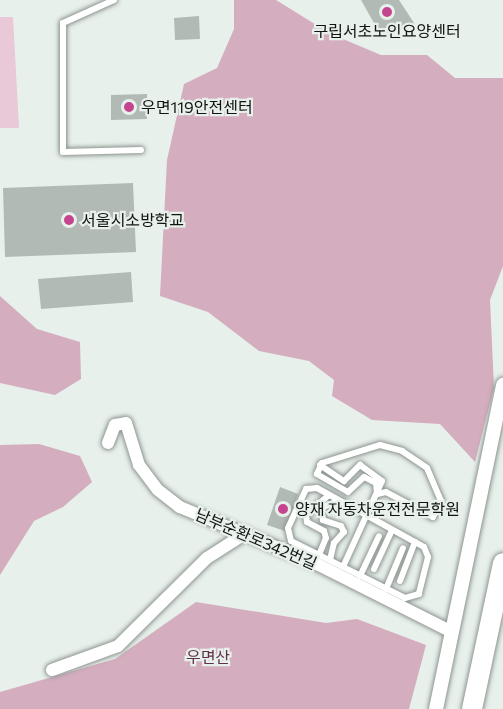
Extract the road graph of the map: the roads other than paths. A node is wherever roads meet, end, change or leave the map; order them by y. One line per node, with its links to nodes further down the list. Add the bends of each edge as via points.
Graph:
1 (114, 0): 2 (lane, via 63,23 63,152)
2 (141, 150)
3 (503, 385): 25 (street)
4 (108, 443): 11 (street, 남부순환로342번길, via 115,425 126,423 139,465 158,490 180,507)
5 (320, 465): 6 (lane, via 319,476 348,492 364,477 376,483); 6 (lane, via 344,481 360,465 380,476); 6 (lane, via 380,445 402,451 427,468 441,501 433,517 386,492)
6 (377, 494): 9 (lane)
7 (329, 495): 8 (lane); 17 (lane, via 306,515 307,522 324,531 326,538); 17 (lane, via 317,488 306,489 287,533 291,541)
8 (339, 501): 9 (lane); 18 (lane, via 323,507 323,520 341,526 344,532 334,543)
9 (367, 516): 10 (lane); 20 (lane)
10 (392, 530): 14 (lane); 21 (lane, via 381,562)
11 (246, 533): 25 (street, 남부순환로342번길); 26 (street, via 207,558 118,646)
12 (379, 536): 15 (lane)
13 (368, 542): 15 (lane)
14 (415, 543): 23 (lane); 24 (lane, via 428,552 419,594 405,598)
15 (375, 545): 22 (lane)
16 (403, 548): 24 (lane, via 396,556)
17 (319, 555): 18 (lane)
18 (330, 560): 20 (lane)
19 (503, 563): 28 (highway)
20 (342, 567): 22 (lane)
21 (374, 568)
22 (360, 576): 24 (lane)
23 (400, 581)
24 (386, 588)
25 (452, 632): 27 (street)
26 (52, 670)
27 (436, 709)
28 (471, 709)

